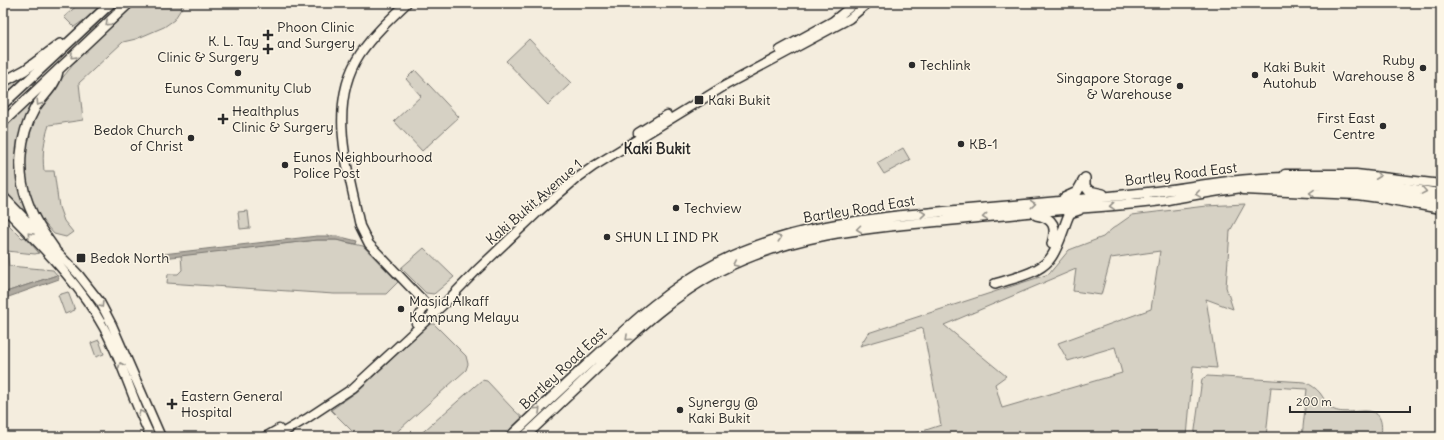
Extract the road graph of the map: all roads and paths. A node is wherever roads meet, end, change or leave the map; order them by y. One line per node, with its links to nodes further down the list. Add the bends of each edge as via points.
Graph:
1 (111, 3): 7 (highway)
2 (130, 3): 8 (highway, one-way to 8)
3 (407, 3): 27 (main road, via 382,26 358,56 346,87 342,126 353,193 365,238)
4 (413, 3): 28 (main road, via 384,29 363,58 350,88 346,125 368,234)
5 (855, 3): 28 (main road, Kaki Bukit Avenue 1, via 833,21 721,82 570,177 513,228)
6 (868, 3): 28 (main road, Kaki Bukit Avenue 1, via 849,19 726,85 594,166 538,212)
7 (91, 22): 9 (highway); 10 (highway)
8 (58, 70): 11 (highway); 26 (highway, one-way to 26, via 56,80 28,122 21,157 22,182 28,203 37,223)
9 (3, 82)
10 (3, 104)
11 (3, 122)
12 (1257, 178): 13 (highway, Bartley Road East); 14 (main road, Bartley Road East, one-way to 14, via 1297,173 1356,174); 18 (highway, Bartley Road East)
13 (1330, 182): 15 (highway, Bartley Road East); 16 (highway, one-way to 16, via 1378,183); 19 (highway)
14 (1441, 184)
15 (1237, 189): 22 (highway, Bartley Road East, one-way to 22); 23 (main road, Bartley Road East, one-way to 15, via 1357,195)
16 (1441, 194)
17 (3, 196): 26 (main road)
18 (1122, 196): 20 (highway, Bartley Road East); 20 (highway, via 1089,191 1085,178 1073,194)
19 (1441, 201)
20 (1049, 202): 25 (highway, Bartley Road East, one-way to 20)
21 (3, 207): 30 (main road, one-way to 21, via 112,343 98,317 72,282)
22 (1083, 208): 24 (highway, Bartley Road East); 24 (highway, via 1070,213 1050,259 1041,267 995,282 1029,268 1043,259 1050,250 1055,235 1053,224 1045,216)
23 (1441, 209)
24 (1024, 213): 25 (highway, Bartley Road East, one-way to 25)
25 (898, 220): 34 (highway, Bartley Road East, one-way to 25, via 642,314 716,264 757,246 813,228); 35 (highway, Bartley Road East, one-way to 35, via 815,236 759,253 719,271 647,320)
26 (54, 248): 31 (main road, one-way to 31, via 84,280 106,312)
27 (421, 298): 28 (main road); 29 (main road, via 423,309)
28 (435, 309): 29 (main road); 33 (main road, via 349,391)
29 (416, 323): 32 (main road, via 341,390)
30 (151, 437)
31 (161, 437)
32 (265, 437)
33 (275, 437)
34 (510, 437)
35 (524, 437)

